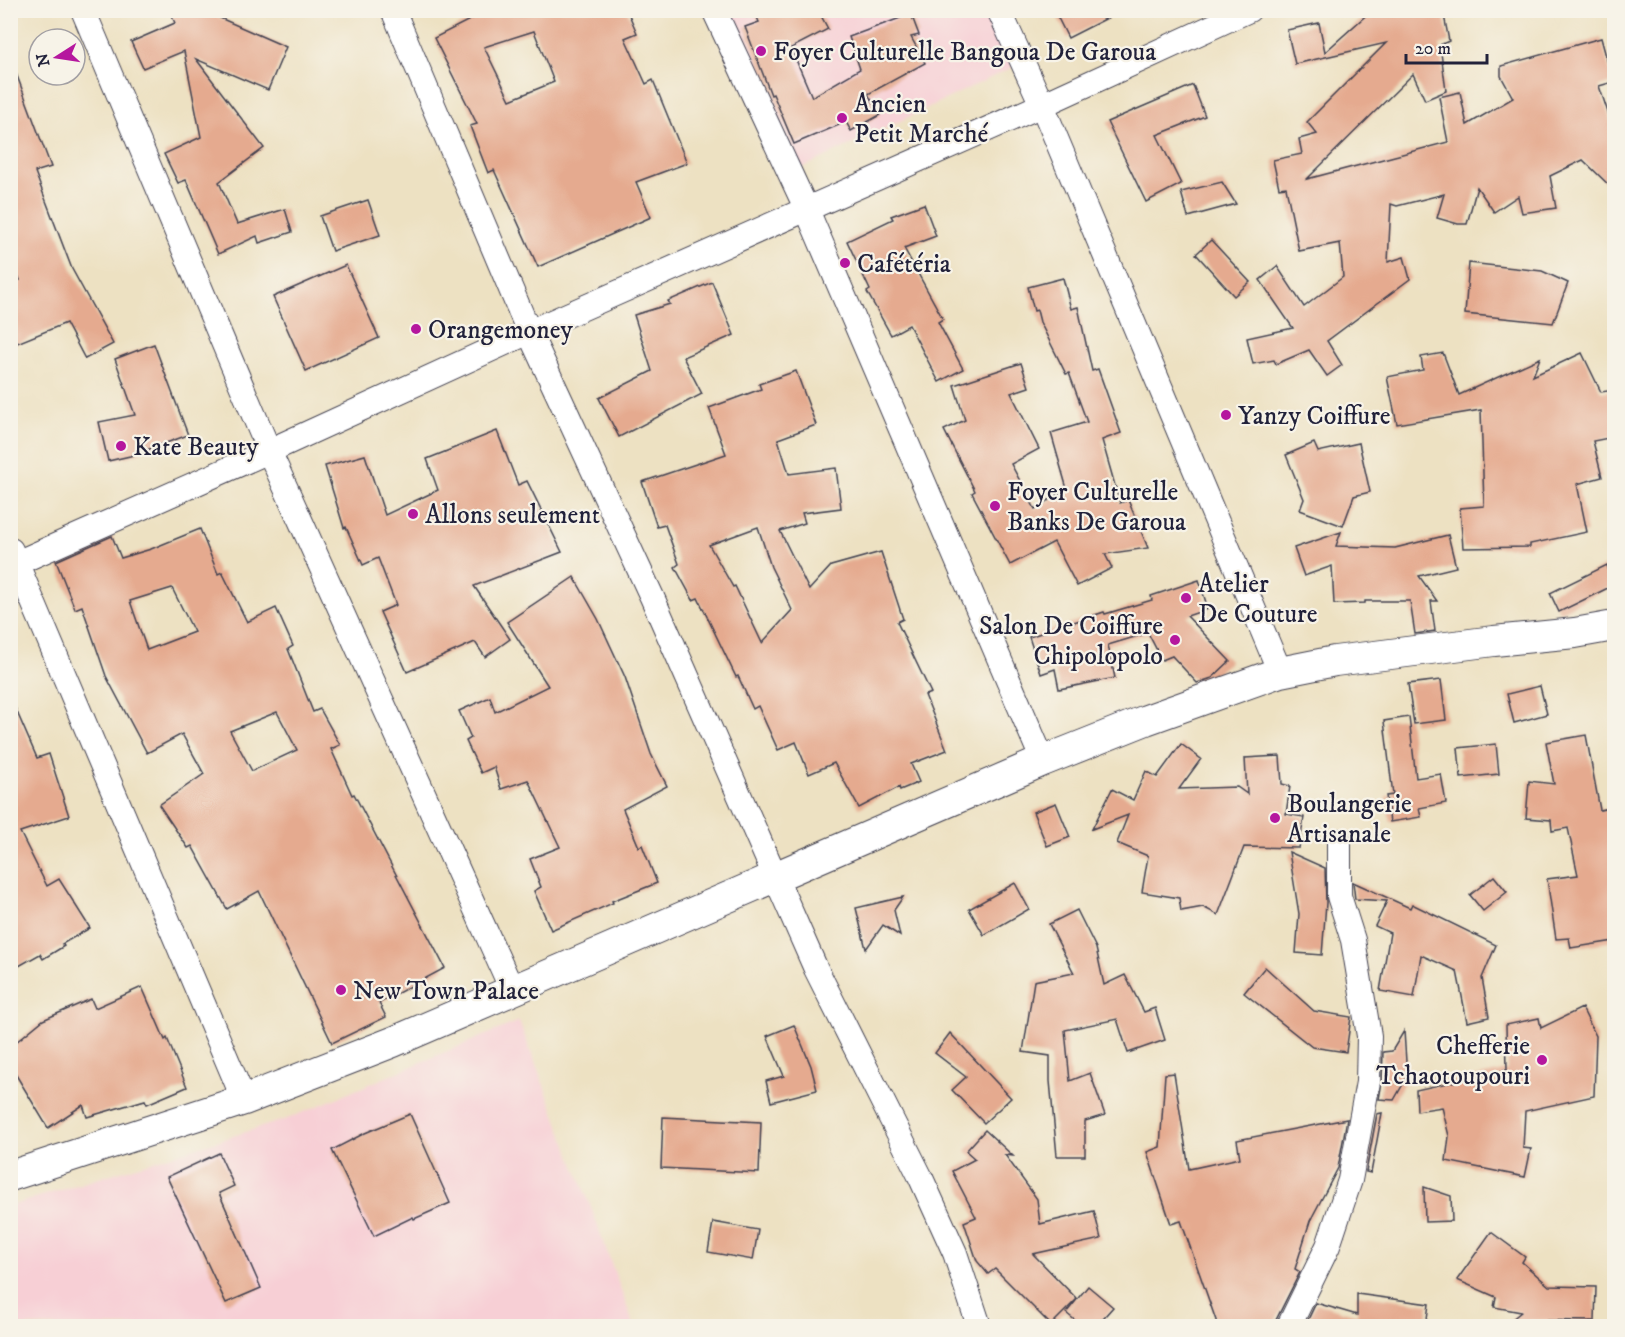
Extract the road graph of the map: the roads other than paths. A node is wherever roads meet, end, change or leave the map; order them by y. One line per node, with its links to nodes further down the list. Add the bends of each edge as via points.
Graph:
1 (83, 10): 9 (street)
2 (393, 10): 8 (street)
3 (714, 10): 7 (street)
4 (999, 10): 6 (street)
5 (1249, 10): 6 (street)
6 (1042, 105): 7 (street); 12 (street)
7 (807, 210): 8 (street); 13 (street)
8 (529, 332): 9 (street); 15 (street)
9 (269, 451): 10 (street); 16 (street)
10 (13, 559): 17 (street)
11 (1614, 626): 12 (street, via 1335,661)
12 (1280, 672): 13 (street)
13 (1043, 762): 15 (street)
14 (1339, 842): 20 (street, via 1340,896 1353,940 1369,1036 1368,1082 1350,1180 1328,1246)
15 (777, 877): 16 (street); 19 (street, via 816,969 955,1253)
16 (513, 992): 17 (street)
17 (244, 1100): 18 (street)
18 (10, 1176)
19 (980, 1326)
20 (1289, 1326)

